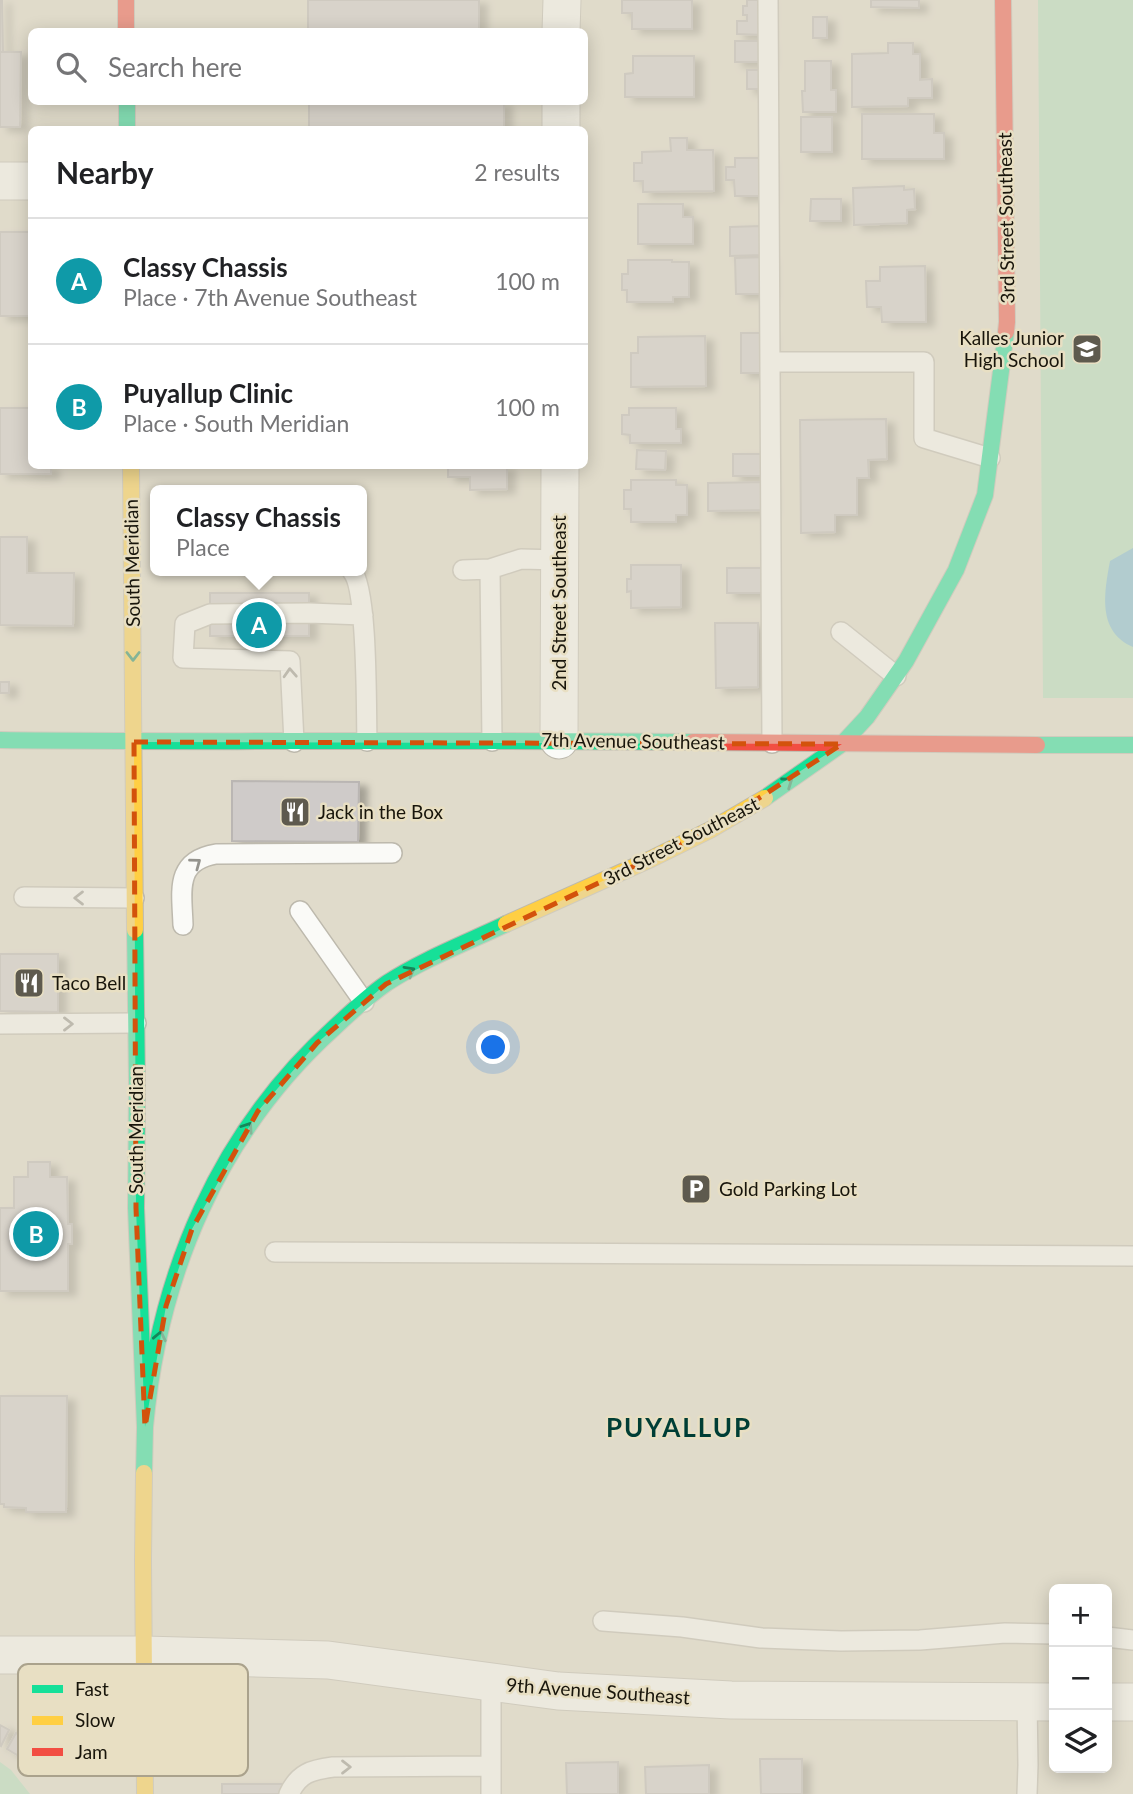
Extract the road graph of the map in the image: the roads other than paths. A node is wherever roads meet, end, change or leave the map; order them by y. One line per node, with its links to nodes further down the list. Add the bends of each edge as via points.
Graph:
1 (126, 0): 5 (main road)
2 (562, 0): 6 (street)
3 (768, 0): 13 (lane)
4 (1003, 0): 14 (main road, 3rd Street Southeast, via 1007,322)
5 (126, 28)
6 (562, 28)
7 (127, 105): 9 (main road)
8 (561, 105): 10 (street)
9 (127, 126)
10 (561, 126)
11 (0, 181): 12 (street)
12 (28, 181)
13 (770, 362): 14 (lane, via 924,362 924,438); 32 (lane)
14 (990, 458): 25 (main road, 3rd Street Southeast, via 985,495 956,570)
15 (131, 469): 18 (main road, South Meridian)
16 (560, 469): 19 (street, 2nd Street Southeast)
17 (150, 548): 18 (lane)
18 (131, 549): 30 (main road, South Meridian, one-way to 30)
19 (559, 560): 20 (lane, via 521,559); 28 (street, 2nd Street Southeast)
20 (490, 569): 21 (lane); 27 (lane)
21 (463, 570)
22 (357, 576): 23 (lane)
23 (363, 615): 29 (lane); 31 (lane, one-way to 23, via 290,661 183,658 185,624 210,614)
24 (841, 632): 25 (lane)
25 (896, 676): 33 (main road, 3rd Street Southeast)
26 (0, 740): 30 (main road, 7th Avenue Southeast)
27 (492, 740): 28 (main road, 7th Avenue Southeast); 29 (main road, 7th Avenue Southeast)
28 (559, 740): 32 (main road, 7th Avenue Southeast)
29 (366, 741): 31 (main road, 7th Avenue Southeast)
30 (134, 742): 31 (main road, 7th Avenue Southeast); 37 (main road, South Meridian)
31 (294, 742)
32 (772, 743): 33 (main road, 7th Avenue Southeast)
33 (842, 744): 34 (main road, 7th Avenue Southeast); 40 (main road, 3rd Street Southeast, one-way to 33, via 434,957 710,830)
34 (1133, 745)
35 (392, 853): 39 (lane, one-way to 35, via 184,877 189,866 204,856)
36 (24, 897): 37 (lane, one-way to 36)
37 (134, 898): 41 (main road, South Meridian)
38 (300, 911): 40 (lane)
39 (183, 925)
40 (364, 1002): 45 (main road, 3rd Street Southeast, one-way to 40, via 149,1383 166,1306 211,1188 258,1111 286,1076)
41 (136, 1023): 42 (lane, one-way to 41); 45 (main road, South Meridian, via 136,1208)
42 (0, 1024)
43 (275, 1252): 44 (lane)
44 (1133, 1256)
45 (145, 1427): 51 (main road, South Meridian)
46 (603, 1621): 47 (lane, via 761,1638 841,1641)
47 (1049, 1634)
48 (1112, 1638): 49 (lane)
49 (1133, 1640)
50 (0, 1655): 51 (street, 9th Avenue Southeast)
51 (144, 1655): 52 (main road, South Meridian); 53 (street, 9th Avenue Southeast, via 328,1660)
52 (144, 1664)
53 (491, 1682): 54 (street, 9th Avenue Southeast, via 558,1691 756,1701); 57 (lane)
54 (1041, 1701): 62 (lane)
55 (1112, 1702): 56 (street)
56 (1133, 1702)
57 (491, 1766): 60 (lane, one-way to 57, via 299,1779 320,1768); 61 (lane)
58 (145, 1776): 59 (main road, South Meridian)
59 (145, 1794)
60 (289, 1794)
61 (492, 1794)
62 (1027, 1794)

